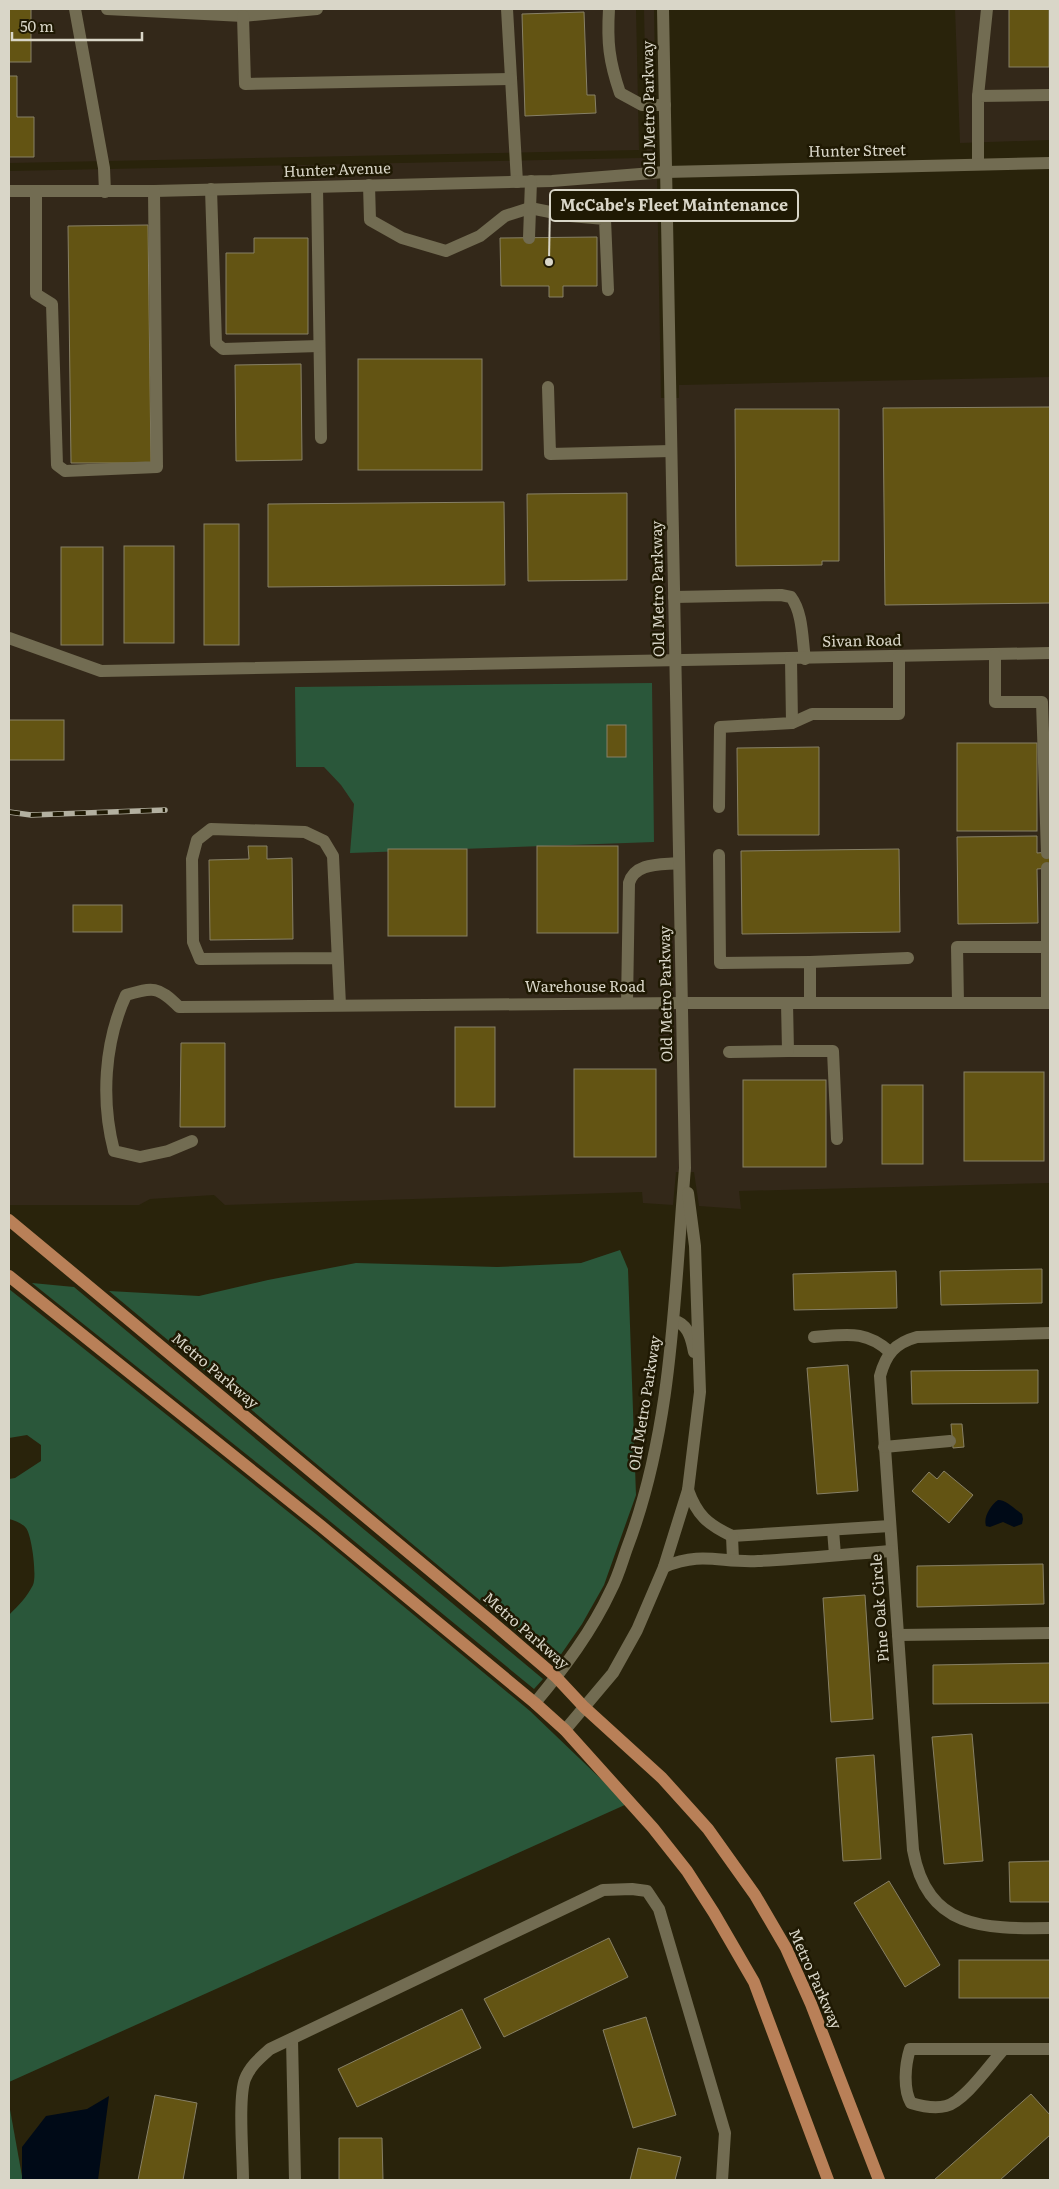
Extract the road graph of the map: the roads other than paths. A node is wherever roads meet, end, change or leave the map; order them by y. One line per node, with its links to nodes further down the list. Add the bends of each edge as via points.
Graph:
1 (75, 9): 24 (street, via 104,168)
2 (107, 9): 8 (street)
3 (317, 9): 8 (street)
4 (507, 9): 9 (street)
5 (609, 9): 12 (street, via 610,65 620,93 642,105)
6 (664, 9): 12 (street, Old Metro Parkway)
7 (987, 9): 11 (street)
8 (243, 16): 9 (street, via 245,84)
9 (511, 79): 17 (street)
10 (1050, 95): 11 (street)
11 (978, 96): 14 (street)
12 (665, 105): 15 (street, Old Metro Parkway)
13 (1050, 162): 14 (street, Hunter Street)
14 (978, 164): 15 (street, Hunter Street)
15 (666, 172): 16 (street, Hunter Avenue); 31 (street, Old Metro Parkway)
16 (531, 181): 17 (street, Hunter Avenue); 25 (street)
17 (517, 182): 18 (street, Hunter Avenue)
18 (369, 185): 19 (street, Hunter Avenue); 25 (street, via 370,220 402,238 446,251 480,236 505,216)
19 (317, 187): 20 (street, Hunter Avenue); 28 (street)
20 (211, 190): 21 (street, Hunter Avenue); 28 (street, via 216,343 223,349)
21 (154, 191): 23 (street, via 157,468 65,471 57,465 52,304 36,294); 24 (street, Hunter Avenue)
22 (9, 192): 23 (street, Hunter Avenue)
23 (36, 192): 24 (street, Hunter Avenue)
24 (105, 192)
25 (530, 208): 26 (street); 27 (street, via 605,219)
26 (528, 238)
27 (608, 290)
28 (319, 346): 30 (street)
29 (548, 386): 31 (street, via 550,454)
30 (321, 438)
31 (671, 451): 32 (street, Old Metro Parkway)
32 (674, 598): 37 (street, via 791,597 799,617); 39 (street, Old Metro Parkway)
33 (9, 638): 39 (street, Sivan Road, via 101,671)
34 (1050, 653): 35 (street, Sivan Road)
35 (995, 654): 36 (street, Sivan Road); 42 (street, via 995,702 1042,702)
36 (899, 656): 37 (street, Sivan Road); 40 (street, via 899,714 812,714)
37 (805, 658): 38 (street, Sivan Road)
38 (791, 659): 39 (street, Sivan Road); 40 (street)
39 (675, 661): 44 (street, Old Metro Parkway)
40 (792, 723): 41 (street, via 720,726)
41 (719, 807)
42 (1047, 852)
43 (719, 855): 49 (street, via 720,963)
44 (679, 862): 50 (street, Old Metro Parkway); 51 (street, via 644,866 632,875 629,884)
45 (1047, 868): 46 (street)
46 (1047, 947): 54 (street, via 958,947); 55 (street)
47 (338, 958): 47 (street, via 333,856 324,841 306,832 211,829 197,840 192,859 192,942 200,959); 56 (street)
48 (908, 958): 49 (street)
49 (810, 962): 53 (street)
50 (682, 1002): 51 (street, Warehouse Road); 52 (street, Warehouse Road); 61 (street, Old Metro Parkway)
51 (627, 1003): 56 (street, Warehouse Road)
52 (787, 1003): 53 (street, Warehouse Road); 57 (street)
53 (810, 1003): 54 (street, Warehouse Road)
54 (958, 1003): 55 (street, Warehouse Road)
55 (1049, 1003)
56 (340, 1005): 60 (street, Warehouse Road, via 179,1007 167,994 150,988 126,995 117,1015 109,1053 106,1098 114,1151 140,1157)
57 (788, 1051): 58 (street); 59 (street, via 833,1051)
58 (730, 1052)
59 (837, 1139)
60 (192, 1141)
61 (685, 1168): 64 (street, Old Metro Parkway); 68 (street, Old Metro Parkway, via 695,1246)
62 (9, 1220): 81 (main road, Metro Parkway)
63 (9, 1276): 82 (main road, via 321,1526)
64 (673, 1324): 68 (street, via 682,1324 691,1339); 81 (street, Old Metro Parkway, via 662,1422 638,1520 612,1589 589,1630)
65 (1050, 1333): 67 (street, via 917,1337 905,1340)
66 (814, 1337): 67 (street, via 858,1334 876,1340)
67 (890, 1352): 70 (street, Pine Oak Circle, via 880,1376)
68 (700, 1382): 71 (street, Old Metro Parkway)
69 (950, 1441): 70 (street)
70 (884, 1447): 72 (street, Pine Oak Circle)
71 (688, 1490): 74 (street, via 702,1517); 78 (street, Old Metro Parkway)
72 (890, 1526): 73 (street); 75 (street, Pine Oak Circle)
73 (833, 1530): 74 (street); 76 (street)
74 (732, 1536): 77 (street)
75 (892, 1551): 76 (street); 80 (street, Pine Oak Circle)
76 (835, 1555): 77 (street)
77 (733, 1560): 78 (street, via 700,1557)
78 (664, 1568): 83 (street, Old Metro Parkway, via 637,1630 615,1670)
79 (1050, 1633): 80 (street)
80 (898, 1635): 85 (street, Pine Oak Circle, via 913,1850 920,1879 940,1904 964,1921 994,1928)
81 (556, 1677): 82 (street, Old Metro Parkway); 83 (main road, Metro Parkway)
82 (535, 1703): 84 (main road)
83 (584, 1707): 84 (street, Old Metro Parkway); 93 (main road, Metro Parkway, via 662,1778 708,1830 755,1895 786,1948 808,1996)
84 (565, 1730): 92 (main road, via 653,1828 687,1871 714,1913 754,1982)
85 (1050, 1928)
86 (292, 2039): 89 (street, via 270,2049 255,2062 245,2080 242,2099); 90 (street); 91 (street, via 603,1890 632,1888 647,1891 658,1909 725,2133)
87 (1004, 2049): 87 (street, via 910,2049 907,2095 911,2103 946,2106 960,2098); 88 (street)
88 (1050, 2049)
89 (243, 2180)
90 (295, 2180)
91 (722, 2180)
92 (828, 2180)
93 (879, 2180)

